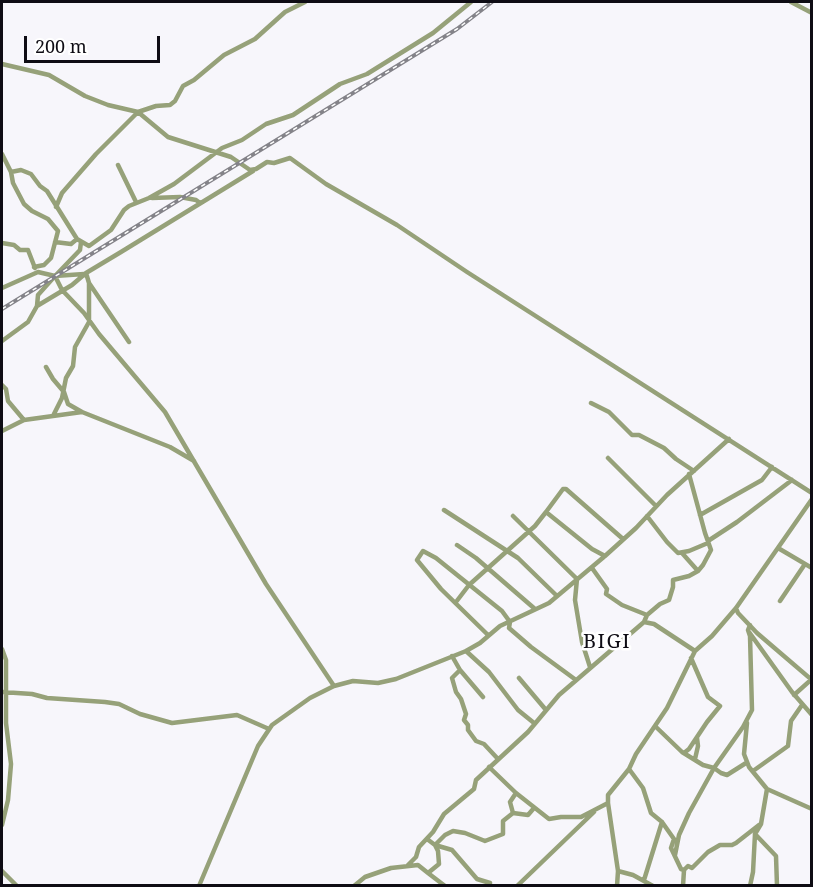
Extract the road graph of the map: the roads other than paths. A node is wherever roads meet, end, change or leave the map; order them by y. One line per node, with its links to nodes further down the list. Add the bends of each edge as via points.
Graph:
1 (305, 2): 6 (street, via 285,12 255,39 224,55 183,86 170,105)
2 (471, 2): 7 (street, via 433,33 367,74 340,84 293,115 266,124)
3 (790, 2): 4 (street)
4 (812, 12)
5 (2, 64): 6 (street, via 49,75 85,96)
6 (138, 112): 7 (street, via 168,137); 15 (street, via 62,193)
7 (216, 152): 10 (street); 12 (street)
8 (2, 154): 11 (street)
9 (118, 165): 13 (street)
10 (256, 169): 14 (street); 38 (street, via 267,162 290,158)
11 (11, 172): 15 (street, via 31,174); 17 (street, via 24,204 48,219 58,231)
12 (149, 198): 13 (street); 14 (street, via 180,197)
13 (136, 202): 16 (street, via 124,210 111,230 89,246)
14 (200, 203): 21 (street)
15 (56, 207): 16 (street)
16 (79, 241): 17 (street); 22 (street, via 80,250)
17 (55, 242): 19 (street, via 47,263)
18 (2, 243): 19 (street, via 28,250)
19 (34, 267): 20 (street)
20 (38, 272): 22 (street); 24 (street)
21 (86, 273): 22 (street); 23 (street); 25 (street)
22 (56, 276): 25 (street); 26 (street, via 38,295)
23 (89, 283): 27 (street); 29 (street)
24 (2, 288)
25 (62, 290): 26 (street); 27 (street)
26 (37, 306): 28 (street, via 23,328)
27 (89, 322): 32 (street, via 75,347 75,361); 40 (street, via 165,412)
28 (2, 341)
29 (129, 342)
30 (46, 367): 32 (street)
31 (2, 385): 36 (street, via 12,408)
32 (64, 392): 34 (street, via 68,404); 35 (street)
33 (591, 403): 42 (street, via 609,412 632,435 664,447)
34 (82, 412): 35 (street); 40 (street, via 170,447)
35 (53, 416): 36 (street)
36 (24, 420): 37 (street)
37 (2, 431)
38 (729, 439): 41 (street); 42 (street)
39 (608, 458): 46 (street)
40 (196, 463): 87 (street, via 260,573)
41 (772, 467): 43 (street); 49 (street, via 762,480)
42 (692, 472): 46 (street); 49 (street)
43 (792, 480): 44 (street); 54 (street)
44 (812, 493)
45 (812, 499): 56 (street)
46 (656, 506): 51 (street)
47 (444, 510): 57 (street)
48 (546, 512): 52 (street); 53 (street, via 566,489); 59 (street)
49 (700, 515): 54 (street)
50 (513, 516): 52 (street)
51 (647, 516): 53 (street); 58 (street, via 667,542)
52 (527, 531): 57 (street); 65 (street)
53 (623, 539): 59 (street)
54 (708, 542): 58 (street); 64 (street, via 710,555)
55 (457, 545): 61 (street)
56 (778, 548): 60 (street); 70 (street)
57 (506, 550): 61 (street); 67 (street)
58 (682, 553): 64 (street)
59 (605, 556): 62 (street)
60 (805, 564): 63 (street); 68 (street)
61 (487, 568): 66 (street); 71 (street)
62 (592, 568): 65 (street); 72 (street, via 607,589 606,594)
63 (812, 568)
64 (698, 571): 72 (street, via 673,580 669,600)
65 (577, 579): 67 (street); 82 (street, via 578,621)
66 (469, 585): 69 (street); 69 (street, via 423,551 417,560); 73 (street)
67 (557, 596): 71 (street)
68 (780, 601)
69 (456, 602): 76 (street)
70 (736, 608): 75 (street); 79 (street)
71 (535, 609): 73 (street)
72 (647, 615): 74 (street)
73 (510, 622): 76 (street); 85 (street, via 509,628)
74 (644, 622): 79 (street, via 654,624); 82 (street)
75 (749, 628): 86 (street); 89 (street); 94 (street, via 752,710)
76 (488, 635): 78 (street)
77 (2, 649): 88 (street, via 6,660)
78 (466, 651): 80 (street); 95 (street)
79 (695, 651): 81 (street)
80 (452, 656): 83 (street); 87 (street, via 386,683 353,681)
81 (692, 658): 96 (street); 98 (street, via 708,697 720,706)
82 (590, 667): 85 (street)
83 (460, 670): 90 (street); 100 (street, via 452,678 468,730)
84 (519, 678): 92 (street)
85 (576, 680): 92 (street)
86 (811, 680): 89 (street)
87 (334, 686): 97 (street, via 310,698)
88 (5, 692): 97 (street, via 105,702 172,723 237,715); 116 (street, via 11,774)
89 (794, 695): 91 (street)
90 (483, 697)
91 (802, 705): 93 (street); 106 (street, via 791,721 788,746)
92 (546, 710): 95 (street)
93 (812, 715)
94 (748, 718): 102 (street, via 743,747); 104 (street)
95 (534, 723): 100 (street)
96 (655, 726): 99 (street); 105 (street)
97 (269, 729): 129 (street)
98 (697, 738): 99 (street); 101 (street)
99 (684, 753): 101 (street)
100 (498, 759): 103 (street)
101 (695, 759): 104 (street)
102 (747, 763): 104 (street, via 727,775); 106 (street)
103 (489, 767): 108 (street); 118 (street, via 476,780 474,789 444,813)
104 (714, 768): 120 (street, via 688,813)
105 (629, 769): 109 (street, via 614,785); 114 (street, via 643,788 651,813)
106 (753, 771): 107 (street)
107 (767, 789): 112 (street); 115 (street)
108 (516, 793): 110 (street); 113 (street, via 510,802)
109 (608, 803): 111 (street); 124 (street)
110 (534, 808): 111 (street, via 549,819 581,817); 113 (street, via 528,815)
111 (598, 808): 132 (street)
112 (812, 809)
113 (513, 813): 119 (street, via 504,821 503,834 485,841 453,831)
114 (662, 822): 120 (street, via 674,839 671,848); 126 (street)
115 (761, 824): 117 (street); 122 (street, via 736,843 720,845)
116 (2, 825)
117 (755, 834): 136 (street); 137 (street, via 776,856)
118 (427, 839): 119 (street); 121 (street)
119 (435, 845): 125 (street, via 439,864); 127 (street, via 452,850 477,879)
120 (675, 855): 122 (street)
121 (408, 865): 125 (street, via 418,865); 130 (street, via 391,867)
122 (684, 870): 135 (street)
123 (2, 871): 128 (street)
124 (618, 871): 126 (street); 133 (street)
125 (428, 873): 131 (street)
126 (644, 880): 134 (street)
127 (491, 884)
128 (17, 885)
129 (198, 885)
130 (354, 885)
131 (445, 885)
132 (517, 885)
133 (617, 885)
134 (653, 885)
135 (682, 885)
136 (750, 885)
137 (777, 885)

